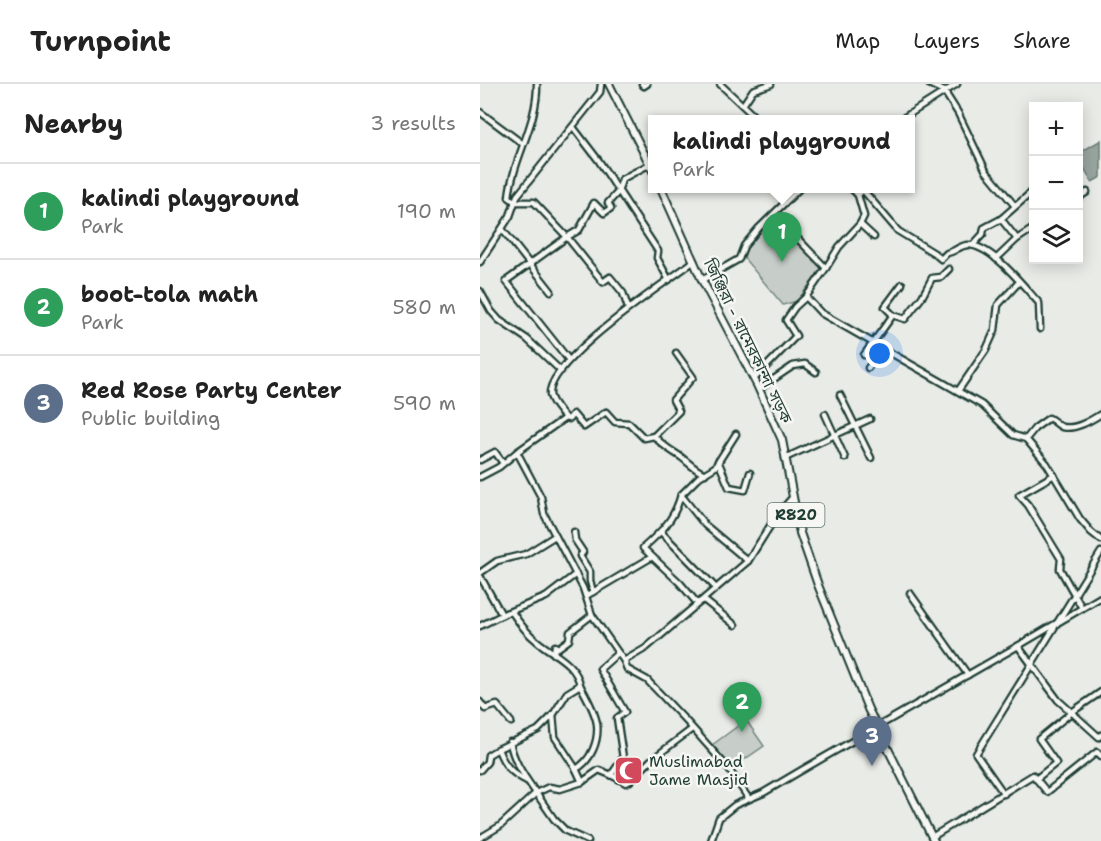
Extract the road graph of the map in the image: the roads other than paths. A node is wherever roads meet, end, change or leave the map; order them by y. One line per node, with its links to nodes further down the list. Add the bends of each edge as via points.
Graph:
1 (537, 84): 16 (street, via 537,102)
2 (601, 84): 15 (street, via 600,92)
3 (609, 84): 17 (main road)
4 (642, 84): 5 (street)
5 (647, 84)
6 (720, 84): 11 (street)
7 (771, 84): 11 (street, via 753,90)
8 (929, 84): 10 (street)
9 (957, 84): 10 (street)
10 (944, 91): 14 (street); 29 (street, via 986,171)
11 (743, 105): 13 (street)
12 (480, 112): 16 (street)
13 (753, 115)
14 (908, 115)
15 (573, 127): 19 (street); 28 (street)
16 (524, 144): 28 (street, via 510,183 509,197)
17 (648, 160)
18 (648, 165): 19 (street, via 622,179)
19 (618, 192): 35 (street, via 608,203 611,208 604,213 594,202 579,230); 45 (street, via 658,251 657,258)
20 (1087, 192): 27 (street)
21 (663, 193): 40 (main road, জিঞ্জিরা - রামেরকান্দা সড়ক / R820)
22 (796, 193): 30 (street)
23 (856, 193): 26 (street)
24 (866, 193): 38 (street, via 898,231 941,259 964,245)
25 (1029, 194): 29 (street)
26 (858, 195): 32 (street, via 864,216)
27 (1083, 195)
28 (515, 202): 33 (street); 35 (street, via 534,202)
29 (1015, 206): 31 (street)
30 (774, 214): 43 (street); 46 (street, via 744,246 739,259)
31 (1001, 219): 37 (street); 38 (street, via 984,228)
32 (860, 224): 36 (street); 43 (street)
33 (502, 228): 41 (street); 42 (street)
34 (1029, 231): 37 (street)
35 (567, 237): 42 (street); 52 (street, via 603,282 610,277 623,293)
36 (874, 237)
37 (1017, 239): 39 (street)
38 (973, 245): 39 (street)
39 (996, 259): 47 (street)
40 (694, 261): 45 (street); 46 (main road, জিঞ্জিরা - রামেরকান্দা সড়ক / R820)
41 (480, 262)
42 (530, 264): 50 (street); 59 (street, via 506,281)
43 (826, 268): 51 (street)
44 (949, 269): 53 (street, via 932,278 905,320)
45 (669, 280): 52 (street)
46 (702, 280): 63 (main road, জিঞ্জিরা - রামেরকান্দা সড়ক / R820)
47 (1019, 282): 54 (street, via 1039,303); 65 (street, via 998,305 995,330 986,350)
48 (902, 284): 53 (street, via 885,307)
49 (480, 291): 61 (street, via 499,320 527,339)
50 (551, 291)
51 (806, 297): 55 (street, via 821,313); 63 (street, via 786,320 796,336)
52 (628, 308): 61 (street, via 586,343)
53 (894, 315): 55 (street)
54 (1040, 329)
55 (872, 342): 56 (street); 58 (street)
56 (883, 349): 60 (street); 65 (street)
57 (676, 353): 74 (street, via 693,377 674,400 679,411)
58 (864, 355)
59 (568, 359)
60 (868, 368)
61 (561, 371): 69 (street, via 550,394)
62 (816, 372): 64 (street, via 805,364 793,366)
63 (754, 379): 64 (main road, জিঞ্জিরা - রামেরকান্দা সড়ক / R820)
64 (759, 389): 77 (main road, জিঞ্জিরা - রামেরকান্দা সড়ক / R820, via 782,440)
65 (958, 391): 75 (street, via 982,405 1013,435)
66 (840, 396): 71 (street)
67 (825, 414): 73 (street)
68 (1101, 414): 75 (street, via 1066,427 1049,418)
69 (565, 418): 74 (street, via 573,414 584,427 606,412 615,422 629,423 644,438); 76 (street)
70 (870, 419): 71 (street)
71 (855, 426): 73 (street); 79 (street)
72 (736, 434): 81 (street)
73 (835, 435): 77 (street); 78 (street)
74 (654, 436): 84 (street, via 666,449)
75 (1026, 439): 85 (street)
76 (517, 452): 82 (street); 91 (street, via 541,497)
77 (785, 458): 88 (main road, জিঞ্জিরা - রামেরকান্দা সড়ক / R820)
78 (845, 458)
79 (871, 458)
80 (480, 460): 82 (street, via 495,452)
81 (718, 461): 83 (street, via 729,487 745,490); 84 (street)
82 (503, 463): 86 (street)
83 (750, 473)
84 (705, 474): 87 (street)
85 (1054, 475): 92 (street, via 1080,519); 104 (street, via 1019,495 1061,559 1060,569)
86 (480, 477)
87 (681, 495): 90 (street, via 674,516); 95 (street, via 705,525)
88 (792, 498): 95 (street); 120 (main road, জিঞ্জিরা - রামেরকান্দা সড়ক / R820, via 818,585)
89 (574, 532): 99 (street, via 583,552 580,556 590,572)
90 (661, 532): 94 (street, via 643,548); 98 (street)
91 (555, 536): 96 (street, via 526,554 497,561); 97 (street)
92 (1101, 540)
93 (1101, 552): 133 (street, via 976,754)
94 (652, 558): 99 (street); 103 (street, via 697,603)
95 (748, 561): 98 (street)
96 (480, 574): 105 (street)
97 (576, 574): 101 (street); 105 (street, via 546,597)
98 (716, 588): 103 (street)
99 (593, 592): 101 (street)
100 (910, 593): 113 (street)
101 (586, 596): 106 (street)
102 (1100, 599): 104 (street)
103 (704, 600): 107 (street); 112 (street, via 646,648)
104 (1082, 608): 109 (street)
105 (504, 614): 108 (street); 111 (street, via 512,612)
106 (592, 615): 110 (street); 111 (street, via 570,632 569,640 558,648 555,646)
107 (735, 625)
108 (480, 626)
109 (1018, 646): 113 (street); 117 (street, via 1058,700)
110 (618, 653): 112 (street); 128 (street, via 600,669 626,712 617,718 623,758)
111 (554, 654): 114 (street, via 566,662)
112 (624, 661): 121 (street, via 627,669 647,680)
113 (968, 675): 120 (street)
114 (580, 685): 118 (street, via 567,693); 127 (street, via 597,725 591,757)
115 (1101, 692): 117 (street)
116 (480, 702): 119 (street, via 485,709 497,705)
117 (1072, 712): 122 (street); 129 (street, via 1040,739 1056,763)
118 (553, 715): 123 (street, via 537,730); 127 (street, via 555,737)
119 (511, 722)
120 (877, 728): 134 (street); 136 (main road, জিঞ্জিরা - রামেরকান্দা সড়ক / R820)
121 (692, 729): 128 (street, via 630,781); 134 (street, via 728,768)
122 (1101, 735)
123 (510, 742): 124 (street); 130 (street)
124 (498, 748): 126 (street, via 488,755); 130 (street, via 505,765)
125 (1101, 756): 129 (street, via 1097,752 1047,792)
126 (481, 768)
127 (576, 768): 131 (street)
128 (611, 776): 131 (street, via 599,770)
129 (1036, 779): 133 (street, via 1033,775)
130 (527, 781): 132 (street)
131 (582, 782): 132 (street, via 560,789 549,787)
132 (536, 794): 135 (street); 137 (street, via 566,831)
133 (1004, 794): 136 (street)
134 (749, 799): 138 (street, via 719,818)
135 (480, 838)
136 (933, 839)
137 (588, 841)
138 (711, 841)

